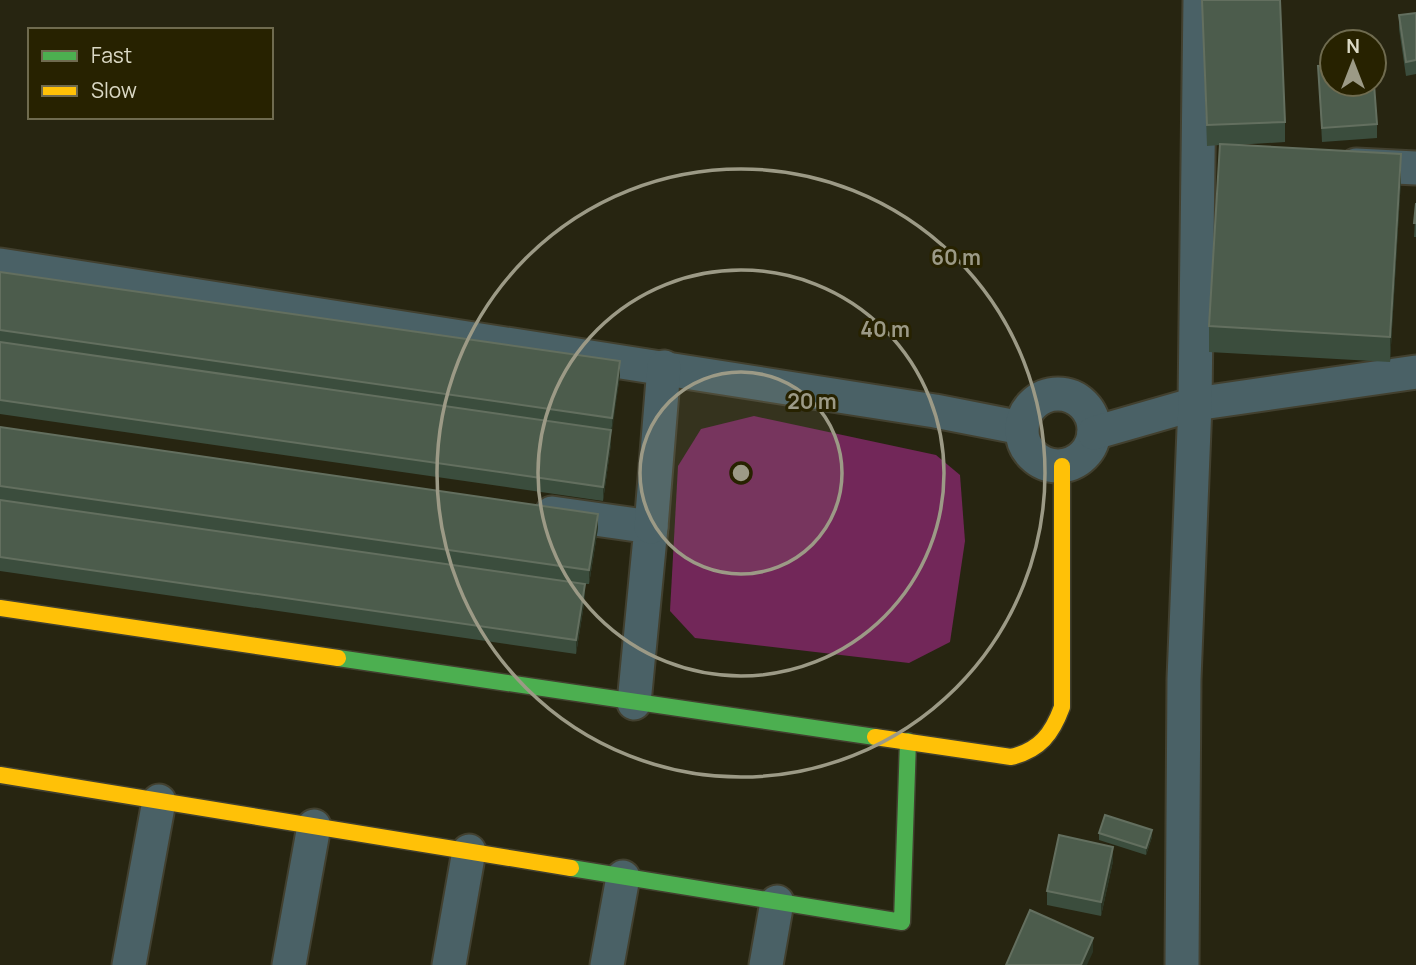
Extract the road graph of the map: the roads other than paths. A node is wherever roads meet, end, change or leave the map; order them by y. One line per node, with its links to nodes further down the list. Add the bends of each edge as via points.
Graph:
1 (1200, 0): 7 (street, via 1213,158)
2 (1331, 164): 3 (street)
3 (1416, 168)
4 (0, 265): 5 (street)
5 (664, 368): 8 (street); 12 (street)
6 (1416, 372): 7 (street)
7 (1195, 404): 9 (street); 27 (street, via 1184,679)
8 (1022, 428): 9 (street, via 1025,416 1043,398 1067,396 1087,410); 10 (street, via 1029,452 1038,460)
9 (1094, 433): 10 (street, via 1084,455)
10 (1062, 466): 15 (street, via 1062,707 1054,730 1030,754 1011,757)
11 (521, 508): 12 (street)
12 (651, 527): 14 (street)
13 (0, 608): 14 (street)
14 (634, 703): 15 (street)
15 (908, 741): 21 (street, via 902,922)
16 (1, 783): 17 (street)
17 (159, 801): 18 (street); 22 (street)
18 (314, 826): 19 (street); 23 (street)
19 (469, 851): 20 (street); 24 (street)
20 (623, 877): 21 (street); 25 (street)
21 (777, 902): 26 (street)
22 (129, 965)
23 (289, 965)
24 (449, 965)
25 (607, 965)
26 (766, 965)
27 (1182, 965)

